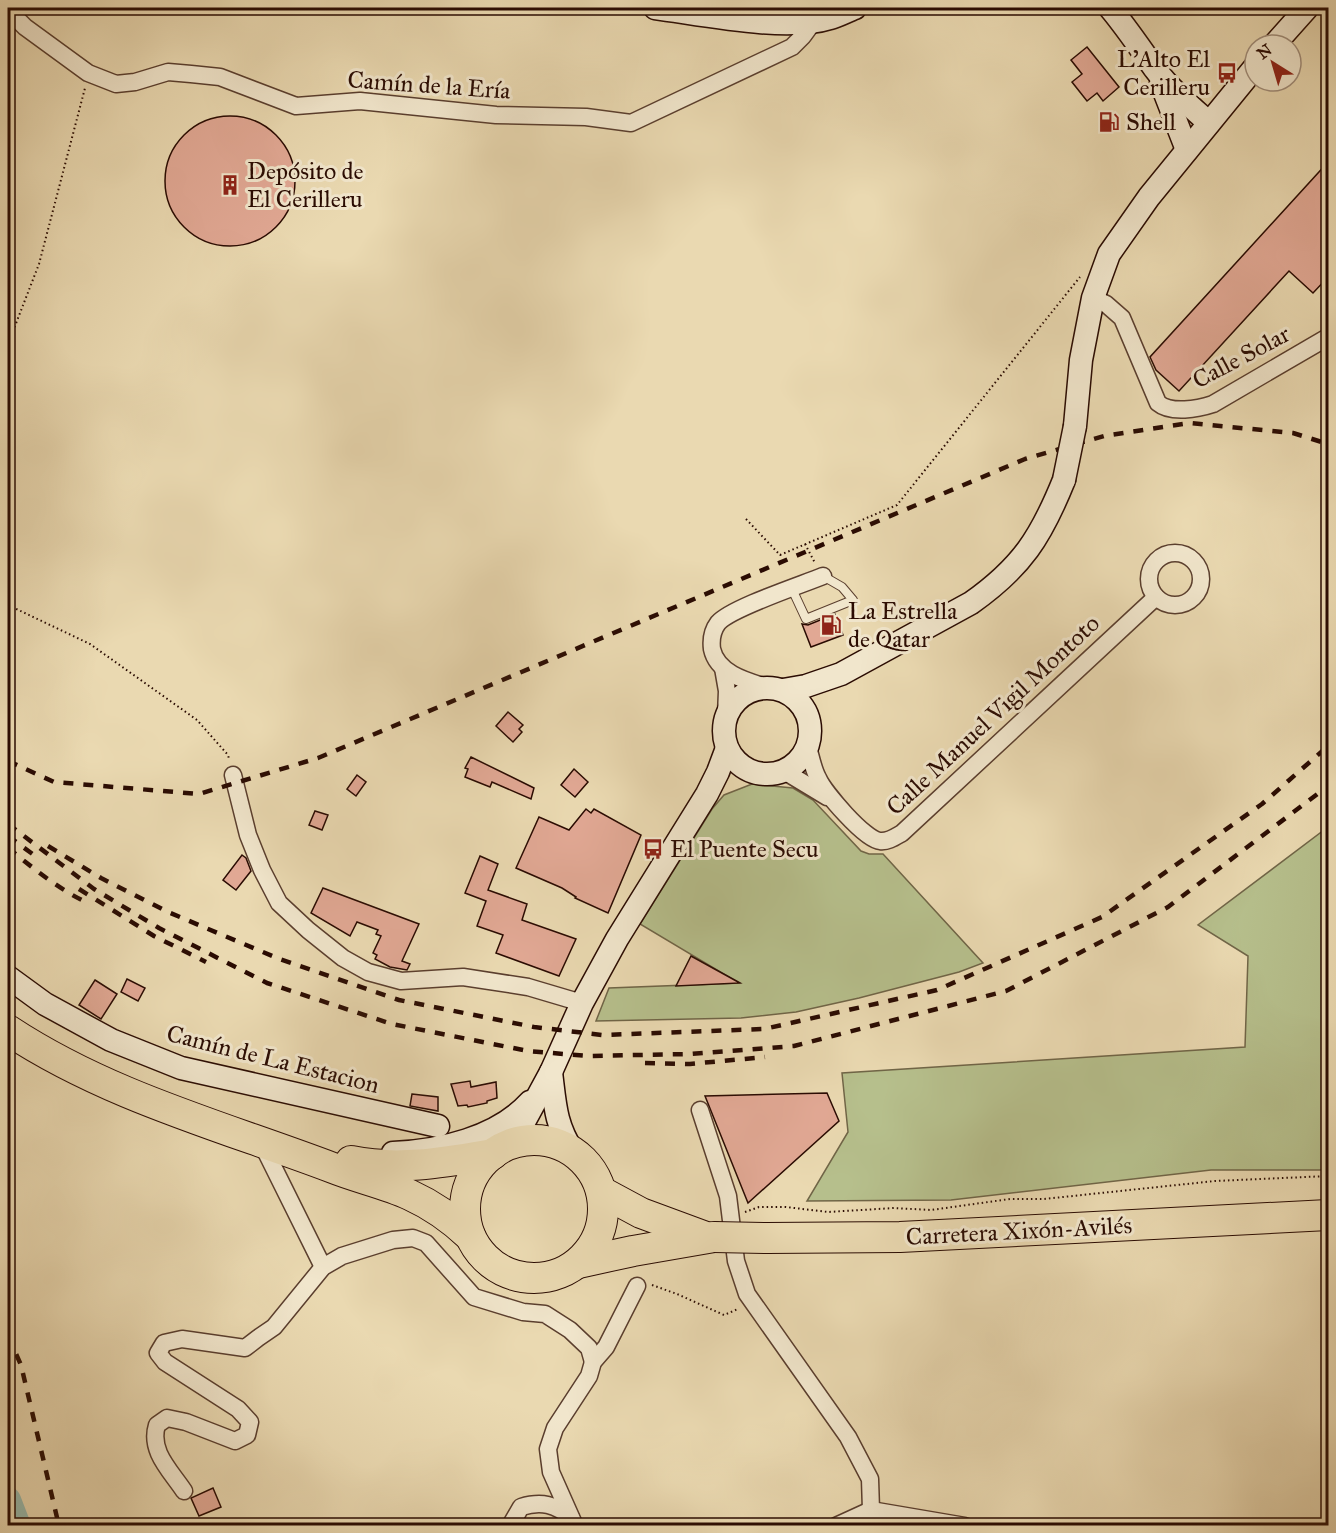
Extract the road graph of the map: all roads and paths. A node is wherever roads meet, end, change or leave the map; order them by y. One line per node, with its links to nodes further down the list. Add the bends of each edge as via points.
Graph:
1 (655, 8): 6 (street, via 793,24)
2 (855, 8): 6 (street)
3 (1110, 8): 8 (street)
4 (1306, 8): 7 (street)
5 (8, 10): 9 (street, Camín de la Ería)
6 (813, 21): 9 (street, Camín de la Ería, via 792,47 631,123 360,101 296,106 219,77 168,72 116,84)
7 (1284, 33)
8 (1156, 70): 11 (street); 12 (street)
9 (88, 73): 16 (path, via 39,264)
10 (1243, 82): 11 (street)
11 (1209, 123): 12 (street)
12 (1187, 150): 14 (street, via 1109,254)
13 (1081, 276): 18 (path, via 897,505)
14 (1093, 298): 15 (street, Calle Solar, via 1122,318 1158,403 1164,408 1213,404); 24 (street, bridge, via 1064,480 1040,532 1018,564 971,603)
15 (1329, 337)
16 (8, 344)
17 (746, 519): 18 (path, via 780,555)
18 (805, 544): 19 (path)
19 (823, 576): 20 (street); 20 (lane, via 842,587 853,600 806,620)
20 (792, 589): 23 (street, via 731,613 717,624 711,640 713,655)
21 (1156, 597): 33 (street, Calle Manuel Vigil Montoto, via 902,833 879,841 869,837)
22 (8, 605): 31 (path, via 90,644 197,720 228,755)
23 (723, 668): 25 (street, via 735,676); 26 (street)
24 (841, 674): 25 (street, via 806,686); 27 (street, via 828,687 817,708)
25 (775, 688): 26 (street, via 749,690 735,700); 27 (street, via 798,699 807,713)
26 (726, 715): 28 (street, via 723,732)
27 (809, 738): 29 (street, via 799,761); 33 (street, Calle Manuel Vigil Montoto, via 818,779)
28 (727, 748): 30 (street, via 736,763); 32 (street)
29 (784, 771): 30 (street); 33 (street, Calle Manuel Vigil Montoto)
30 (752, 773): 32 (street)
31 (233, 775): 35 (street, via 248,835 279,903 343,958 368,972 401,981 462,977 528,987)
32 (707, 794): 35 (street)
33 (831, 799)
34 (8, 978): 39 (street, Camín de La Estacion, via 45,1004 111,1040 181,1068)
35 (582, 1003): 37 (street)
36 (8, 1030): 40 (highway, via 104,1083 189,1118)
37 (547, 1079): 41 (street); 42 (street, via 562,1135); 43 (street, via 519,1114 487,1133 405,1152)
38 (700, 1110): 47 (street, via 728,1196)
39 (438, 1126)
40 (261, 1141): 43 (highway); 48 (highway, via 411,1195 456,1222); 50 (street)
41 (502, 1149): 42 (highway, via 533,1139); 43 (highway, via 396,1167); 48 (highway, via 479,1167 469,1187 465,1212)
42 (573, 1152): 45 (highway, via 589,1167)
43 (328, 1156)
44 (1329, 1176): 47 (path, via 1215,1181 931,1210 828,1212 759,1207)
45 (602, 1192): 47 (highway, Carretera Xixón-Avilés, via 641,1213); 49 (highway, via 603,1217 594,1243)
46 (1329, 1215): 47 (highway, Carretera Xixón-Avilés, bridge, via 900,1237 767,1238)
47 (718, 1230): 49 (highway, Carretera Xixón-Avilés); 52 (street, via 736,1262)
48 (470, 1236): 49 (highway, via 488,1260 508,1274 533,1279 559,1275)
49 (578, 1263)
50 (323, 1267): 53 (street, via 342,1256 413,1238 426,1243 474,1297 523,1312 545,1314 589,1348); 54 (street, via 274,1328 245,1348 182,1339 164,1343 158,1353 165,1362 238,1409 250,1422 247,1435 235,1441 168,1418 157,1425 155,1448)
51 (637, 1286): 52 (path, via 652,1285 724,1315); 53 (street, via 606,1347)
52 (751, 1302): 55 (street, via 848,1437 870,1479)
53 (593, 1362): 56 (street, via 589,1376 555,1428 548,1449 551,1472)
54 (184, 1491)
55 (870, 1518): 58 (street); 59 (street)
56 (573, 1522): 57 (street, via 561,1509 545,1503 521,1507)
57 (510, 1526)
58 (836, 1526)
59 (965, 1526)

